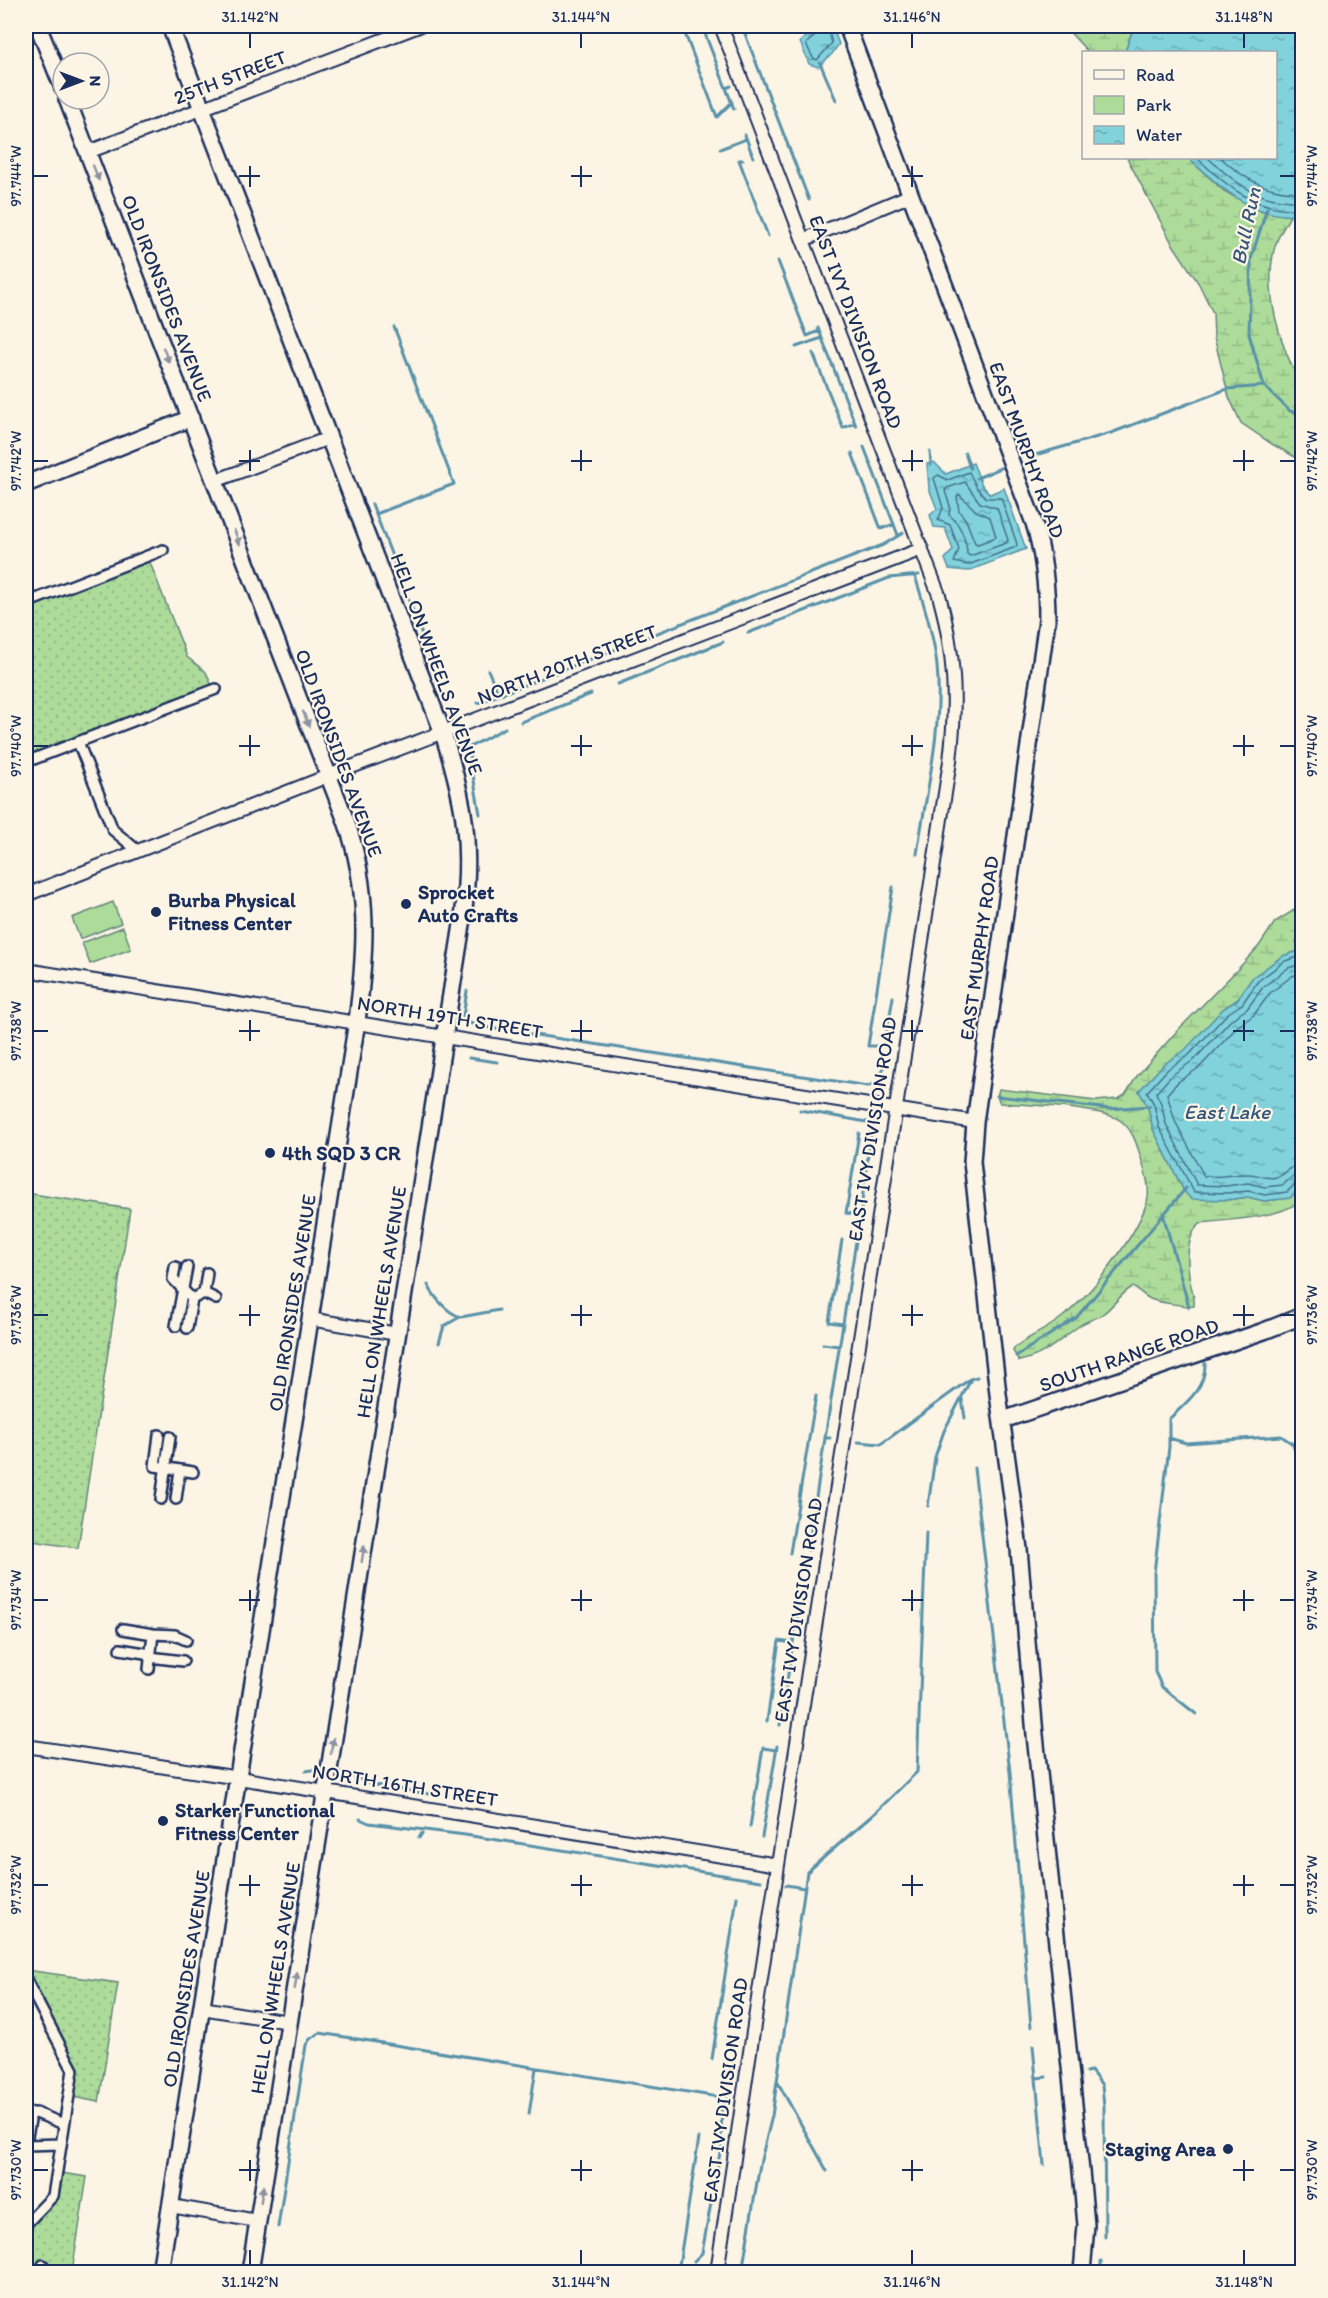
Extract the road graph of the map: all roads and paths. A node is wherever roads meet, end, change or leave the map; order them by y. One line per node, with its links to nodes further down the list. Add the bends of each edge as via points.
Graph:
1 (38, 26): 6 (street)
2 (170, 26): 7 (street, HELL ON WHEELS AVENUE)
3 (419, 26): 7 (street, 25TH STREET)
4 (721, 26): 11 (street, EAST IVY DIVISION ROAD)
5 (847, 26): 10 (street, EAST MURPHY ROAD)
6 (51, 58)
7 (202, 108): 9 (street, 25TH STREET); 13 (street, HELL ON WHEELS AVENUE)
8 (72, 111): 9 (street, OLD IRONSIDES AVENUE)
9 (88, 152): 12 (street, OLD IRONSIDES AVENUE, one-way to 12)
10 (910, 195): 11 (street); 30 (street, EAST MURPHY ROAD, via 1034,523 1047,587 1047,620)
11 (803, 240): 16 (street, EAST IVY DIVISION ROAD)
12 (190, 418): 14 (street, OLD IRONSIDES AVENUE); 15 (street)
13 (329, 438): 14 (street); 20 (street, HELL ON WHEELS AVENUE)
14 (215, 481): 23 (street, OLD IRONSIDES AVENUE, one-way to 23)
15 (26, 484)
16 (922, 549): 20 (street, NORTH 20TH STREET); 29 (street, EAST IVY DIVISION ROAD, via 946,622 955,706 950,761)
17 (163, 550): 18 (street)
18 (26, 603)
19 (216, 689): 21 (street)
20 (443, 733): 23 (street, NORTH 20TH STREET); 28 (street, HELL ON WHEELS AVENUE, via 461,794 468,845 465,909)
21 (78, 742): 22 (street); 24 (street, via 112,830)
22 (26, 762)
23 (328, 776): 24 (street, NORTH 20TH STREET); 27 (street, OLD IRONSIDES AVENUE, via 352,839 362,889 365,946)
24 (138, 851): 25 (street, NORTH 20TH STREET)
25 (26, 895)
26 (26, 970): 27 (street, NORTH 19TH STREET)
27 (357, 1022): 28 (street, NORTH 19TH STREET); 39 (street, OLD IRONSIDES AVENUE)
28 (444, 1036): 29 (street, NORTH 19TH STREET); 42 (street, HELL ON WHEELS AVENUE)
29 (895, 1108): 30 (street, NORTH 19TH STREET); 61 (street, EAST IVY DIVISION ROAD)
30 (975, 1122): 43 (street, EAST MURPHY ROAD, via 972,1162)
31 (175, 1267): 34 (street, via 173,1279)
32 (187, 1267): 34 (street)
33 (207, 1273): 35 (street)
34 (184, 1291): 36 (street); 40 (street)
35 (204, 1293): 36 (street); 37 (street)
36 (192, 1299): 41 (street)
37 (216, 1299)
38 (1302, 1316): 43 (street, SOUTH RANGE ROAD)
39 (310, 1319): 42 (street); 59 (street, OLD IRONSIDES AVENUE)
40 (176, 1326)
41 (187, 1328)
42 (397, 1334): 60 (street, HELL ON WHEELS AVENUE, one-way to 42)
43 (1003, 1420): 77 (street, EAST MURPHY ROAD, via 1086,2225)
44 (159, 1435): 46 (street, via 155,1466)
45 (170, 1437): 46 (street)
46 (165, 1468): 47 (street); 49 (street)
47 (180, 1470): 48 (street); 50 (street)
48 (194, 1472)
49 (161, 1499)
50 (176, 1499)
51 (123, 1629): 52 (street)
52 (153, 1634): 53 (street); 55 (street)
53 (186, 1640)
54 (120, 1649): 55 (street)
55 (150, 1655): 56 (street); 57 (street)
56 (183, 1661)
57 (149, 1669)
58 (26, 1746): 59 (street, NORTH 16TH STREET)
59 (238, 1778): 60 (street, NORTH 16TH STREET); 63 (street, OLD IRONSIDES AVENUE)
60 (326, 1792): 61 (street, NORTH 16TH STREET); 64 (street, HELL ON WHEELS AVENUE, one-way to 60)
61 (778, 1865): 76 (street, EAST IVY DIVISION ROAD)
62 (26, 1980): 66 (street, via 73,2070)
63 (202, 2008): 64 (street); 69 (street, OLD IRONSIDES AVENUE)
64 (289, 2022): 70 (street, HELL ON WHEELS AVENUE, one-way to 64)
65 (26, 2111): 66 (street); 67 (street, via 30,2120)
66 (64, 2124): 68 (street)
67 (26, 2143): 68 (street)
68 (61, 2144): 71 (street, via 53,2196)
69 (171, 2206): 70 (street); 74 (street, OLD IRONSIDES AVENUE)
70 (257, 2221): 75 (street, HELL ON WHEELS AVENUE)
71 (26, 2224)
72 (26, 2272): 73 (street)
73 (33, 2272)
74 (160, 2272)
75 (250, 2272)
76 (717, 2272)
77 (1082, 2272)

